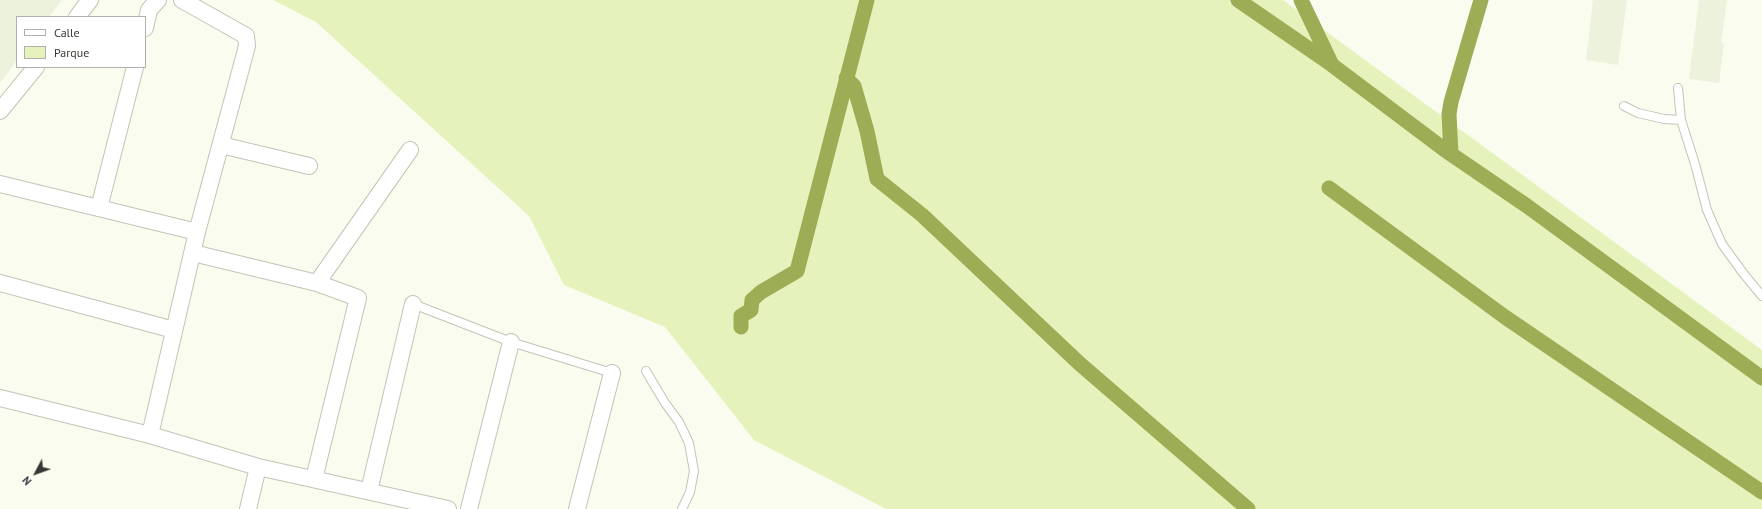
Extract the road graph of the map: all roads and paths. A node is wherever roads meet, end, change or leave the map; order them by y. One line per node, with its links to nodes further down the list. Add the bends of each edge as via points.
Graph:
1 (90, 0): 4 (street)
2 (158, 0): 5 (street, via 149,10)
3 (182, 0): 12 (street, via 246,36 247,46)
4 (78, 16)
5 (146, 24)
6 (35, 68): 10 (street)
7 (135, 68): 16 (street)
8 (1678, 88): 11 (lane)
9 (1624, 106): 11 (lane, via 1638,113)
10 (0, 111)
11 (1681, 120): 21 (lane, via 1707,210 1722,244)
12 (221, 145): 14 (street); 17 (street)
13 (410, 150): 20 (street)
14 (309, 166)
15 (0, 184): 16 (street)
16 (99, 208): 17 (street)
17 (197, 232): 18 (street)
18 (193, 252): 20 (street); 23 (street)
19 (0, 283): 23 (street)
20 (317, 283): 30 (street, via 358,298)
21 (1762, 296)
22 (413, 304): 24 (lane); 31 (street)
23 (174, 330): 28 (street)
24 (511, 342): 26 (lane); 34 (street)
25 (646, 371): 36 (lane, via 690,443 694,471 690,492)
26 (612, 373): 35 (street)
27 (0, 398): 28 (street)
28 (150, 435): 29 (street)
29 (258, 467): 30 (street); 32 (street)
30 (314, 479): 31 (street)
31 (369, 491): 33 (street)
32 (248, 509)
33 (448, 509)
34 (469, 509)
35 (577, 509)
36 (682, 509)

